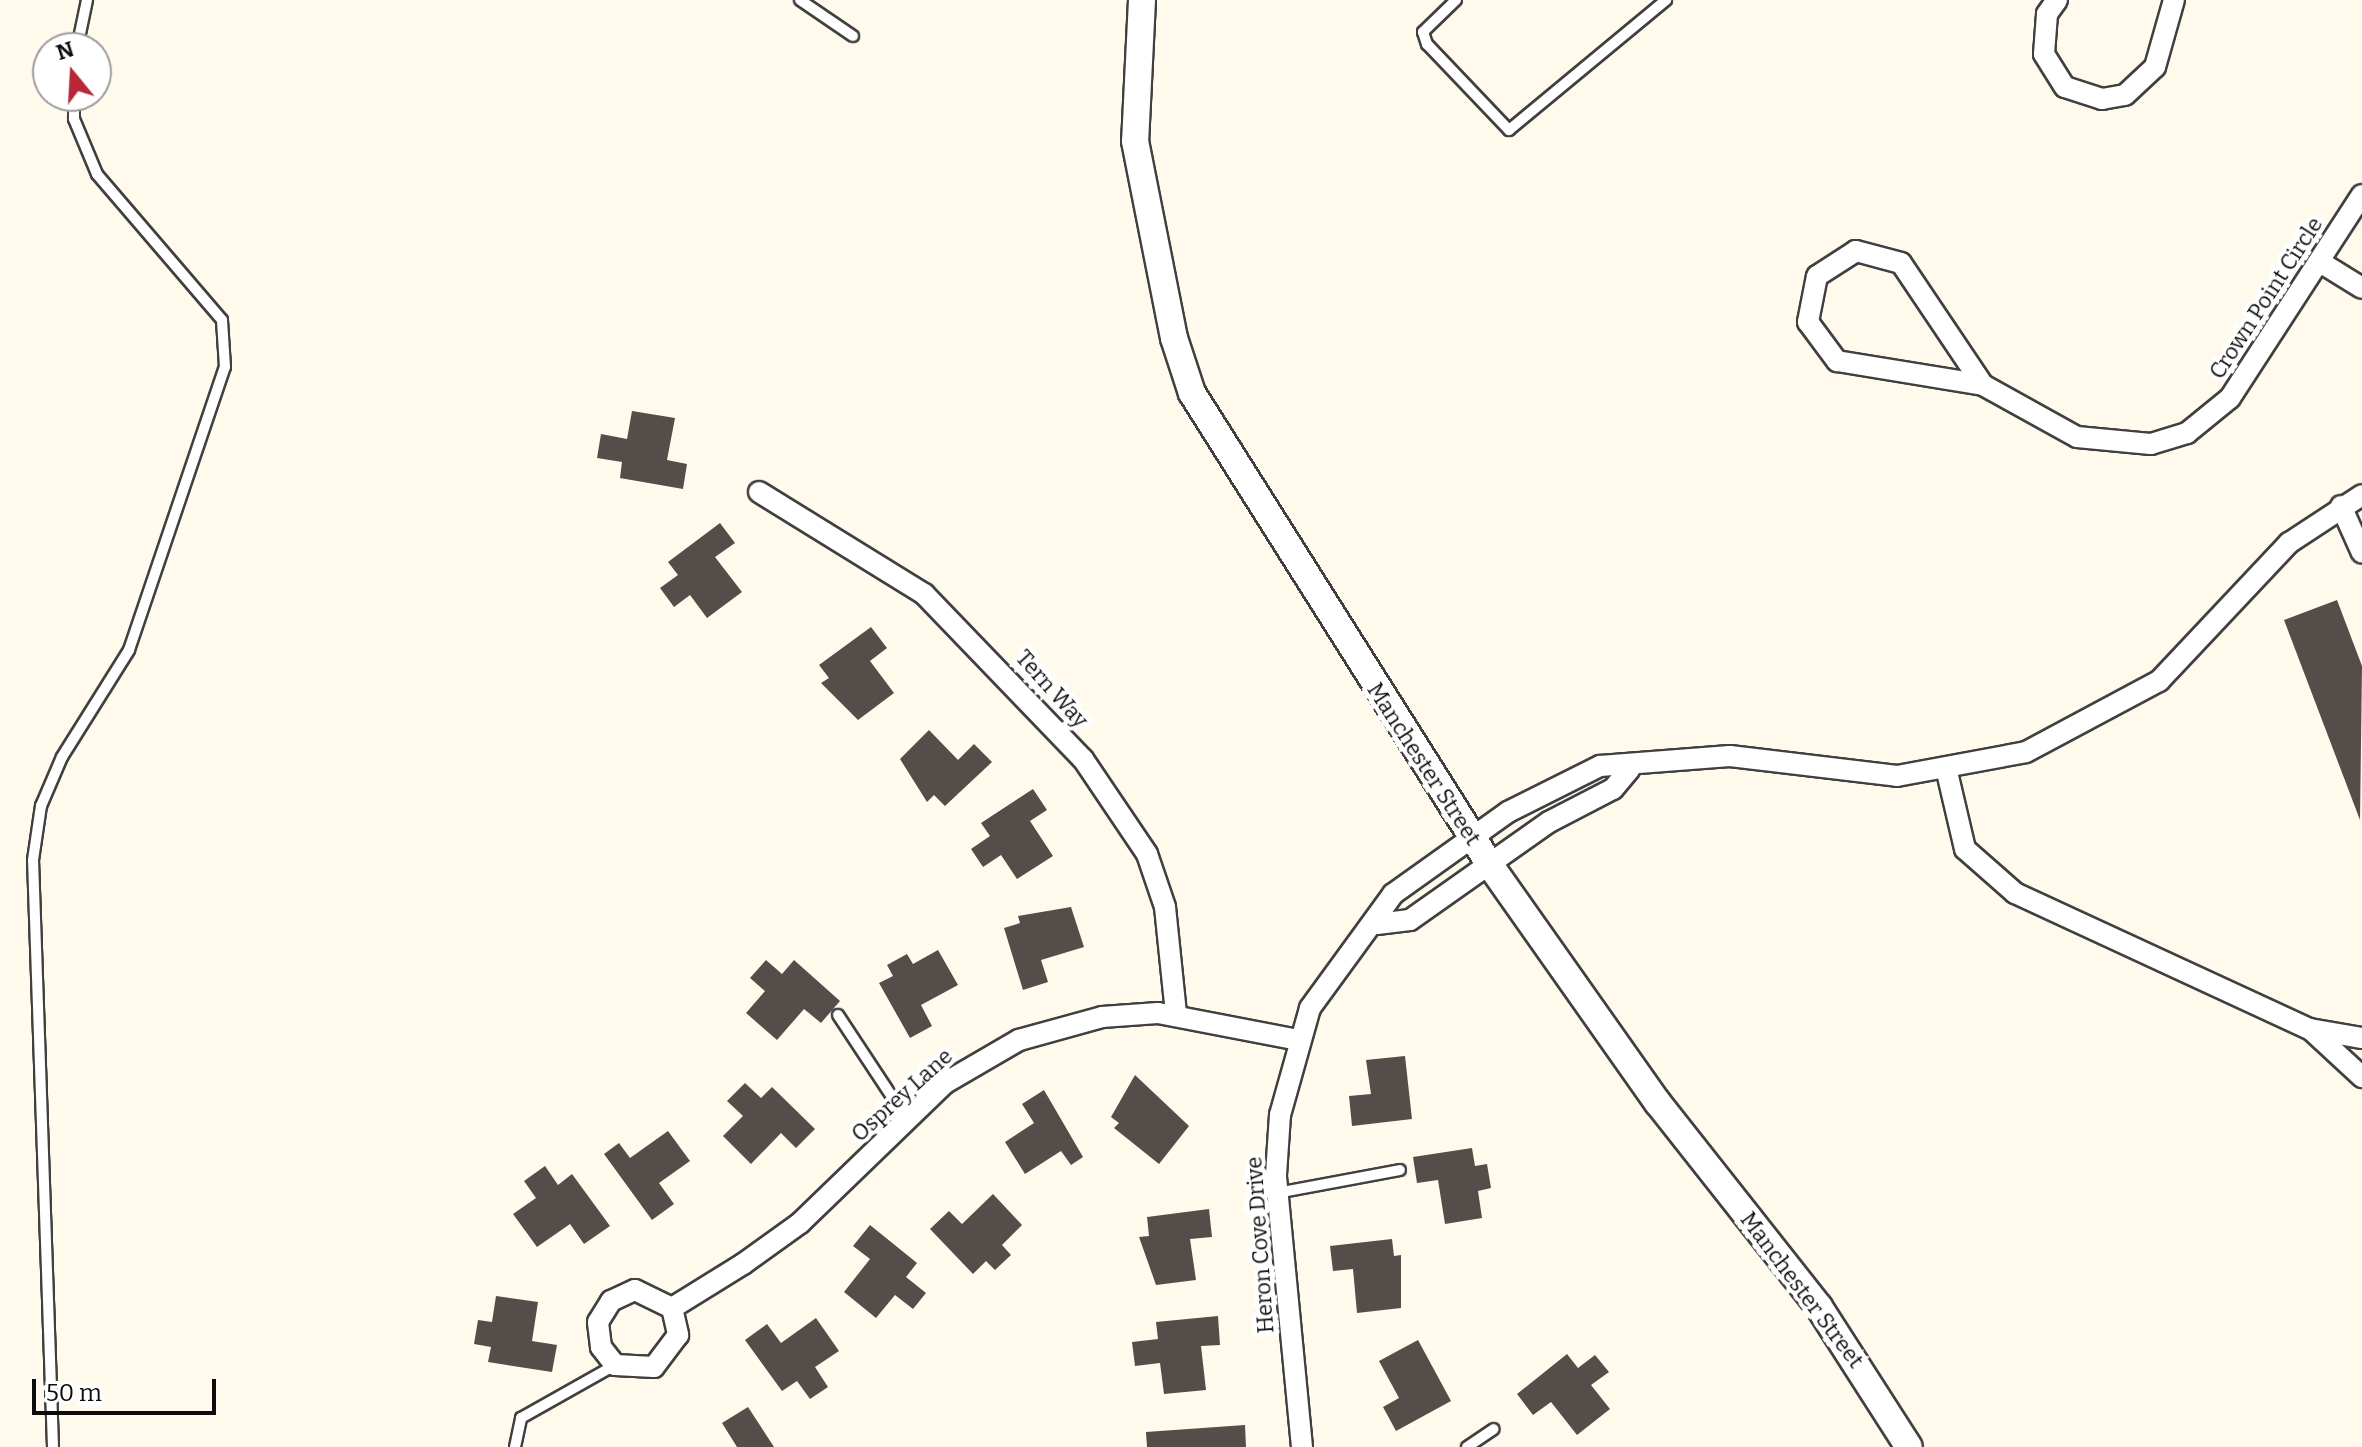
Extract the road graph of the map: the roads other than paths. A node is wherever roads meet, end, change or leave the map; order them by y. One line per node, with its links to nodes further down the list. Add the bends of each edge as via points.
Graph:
1 (87, 0): 8 (lane)
2 (800, 0): 9 (lane)
3 (1142, 0): 21 (street, Manchester Street, via 1135,141 1174,338 1192,393)
4 (1456, 0): 5 (lane, via 1423,32 1427,44 1509,130)
5 (1666, 0)
6 (2057, 0): 7 (street, via 2044,25 2044,54 2065,87 2102,99 2125,95 2155,67)
7 (2174, 0)
8 (80, 32)
9 (853, 36)
10 (74, 112): 36 (lane, via 97,174 222,320 225,367 129,650 62,757 41,806 33,860)
11 (2362, 195): 12 (street, Crown Point Circle)
12 (2320, 262): 13 (street); 14 (street, Crown Point Circle, via 2230,398 2169,440 2132,446 2086,440)
13 (2362, 288)
14 (1983, 385): 14 (street, Crown Point Circle, via 1837,361 1808,322 1817,276 1856,251 1901,263)
15 (759, 492): 24 (street, Tern Way, via 924,594 1109,792 1147,854 1165,907)
16 (2362, 495): 17 (street, Heron Cove Drive)
17 (2341, 506): 18 (street); 20 (street, Heron Cove Drive, via 2289,543 2206,638 2133,699 2026,752)
18 (2362, 553)
19 (1630, 769): 20 (street, Heron Cove Drive, via 1707,755 1845,774); 21 (street, Heron Cove Drive, via 1600,766 1573,775); 22 (street, via 1613,789)
20 (1947, 772): 26 (street, via 1965,849 1991,878)
21 (1470, 837): 22 (street, Manchester Street); 23 (street, Heron Cove Drive, via 1393,894)
22 (1490, 865): 23 (street, via 1410,920); 40 (street, Manchester Street, via 1658,1103 1819,1307)
23 (1377, 924): 28 (street, Heron Cove Drive, via 1329,974)
24 (1176, 1014): 28 (street, Osprey Lane); 30 (street, Osprey Lane, via 1102,1017 1019,1040 968,1067)
25 (838, 1015): 30 (lane)
26 (2310, 1029): 27 (street); 29 (street)
27 (2362, 1038)
28 (1298, 1040): 32 (street, Heron Cove Drive, via 1280,1115)
29 (2362, 1077)
30 (906, 1118): 33 (street, Osprey Lane, via 800,1223)
31 (1400, 1170): 32 (lane)
32 (1277, 1193): 38 (street, Heron Cove Drive)
33 (672, 1308): 34 (street, via 678,1335 666,1360 642,1371); 34 (street, via 649,1292 611,1301 598,1335)
34 (615, 1365): 37 (lane, via 521,1418)
35 (1494, 1429): 39 (lane)
36 (53, 1447)
37 (515, 1447)
38 (1302, 1447)
39 (1467, 1447)
40 (1909, 1447)

